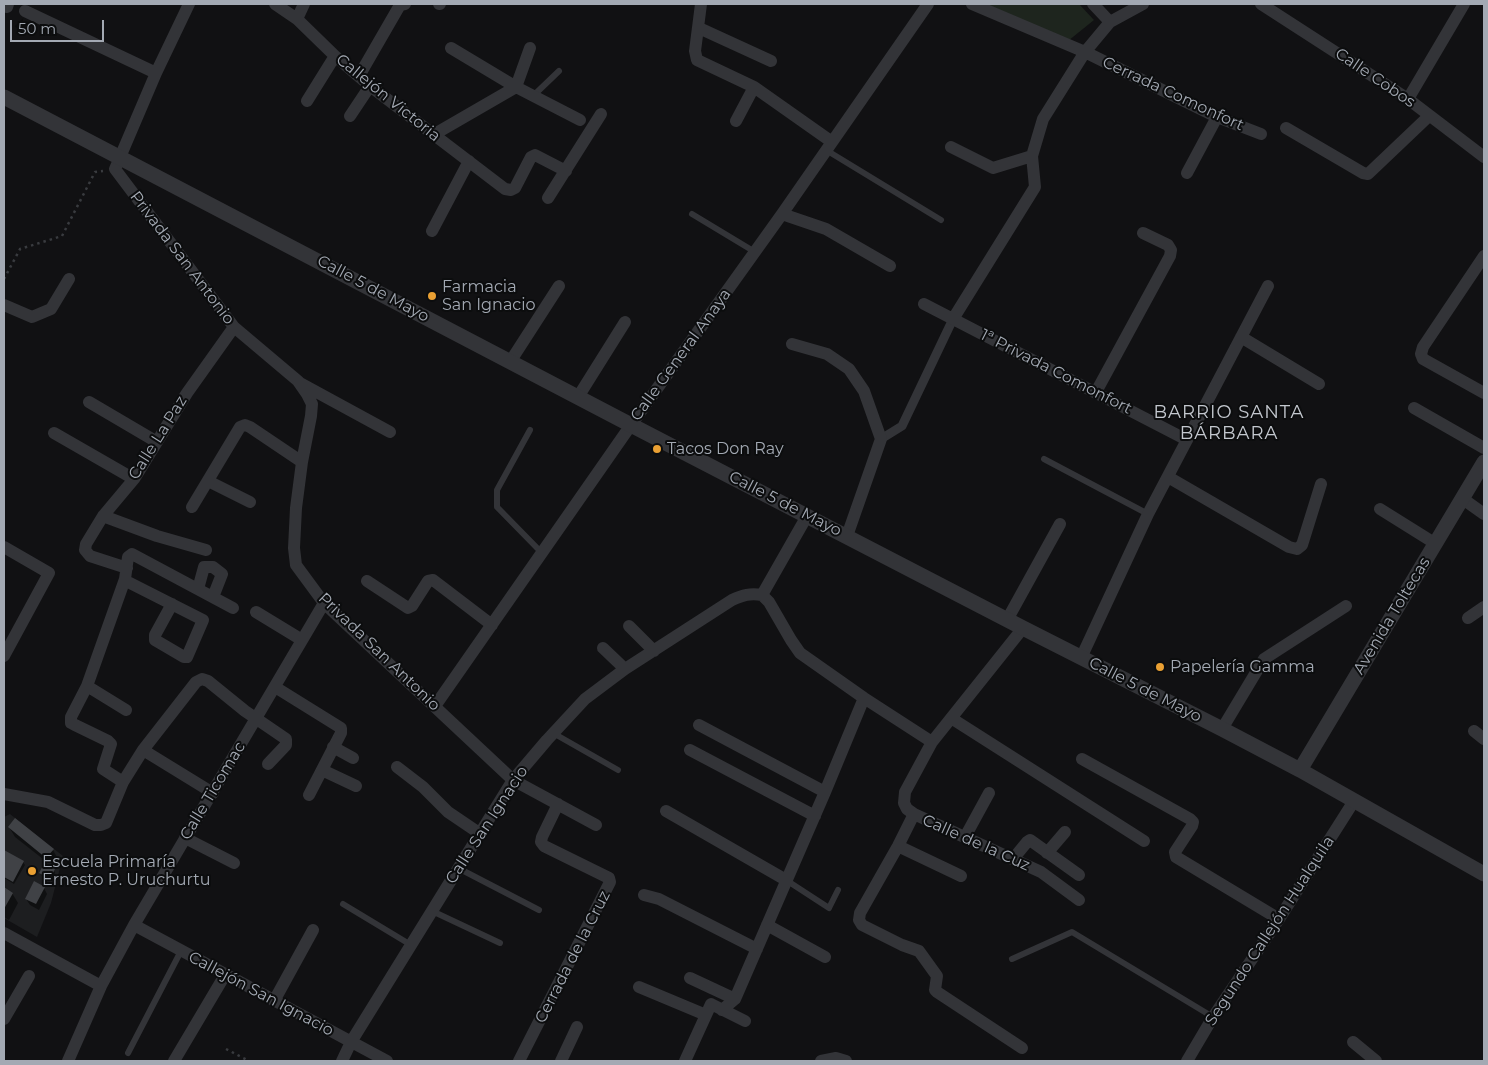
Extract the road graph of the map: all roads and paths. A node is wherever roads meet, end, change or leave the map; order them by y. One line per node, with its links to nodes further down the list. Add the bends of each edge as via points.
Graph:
1 (189, 4): 22 (street)
2 (275, 4): 13 (street, Callejón Victoria)
3 (304, 4): 13 (street)
4 (404, 4): 23 (street, via 400,5)
5 (701, 4): 15 (street)
6 (928, 4): 40 (street, Calle General Anaya)
7 (972, 4): 18 (street, Cerrada Comonfort)
8 (1093, 4): 14 (street)
9 (1143, 4): 14 (street)
10 (1262, 4): 29 (street, Calle Cobos)
11 (1464, 4): 29 (street)
12 (25, 11): 22 (street)
13 (297, 19): 19 (street, Callejón Victoria)
14 (1110, 22): 18 (street)
15 (699, 28): 20 (street); 26 (street, via 697,60)
16 (451, 48): 25 (street)
17 (530, 48): 25 (street)
18 (1085, 52): 34 (street, Cerrada Comonfort); 42 (street, via 1044,119)
19 (335, 56): 23 (street, Callejón Victoria); 30 (street)
20 (771, 61)
21 (559, 72): 27 (lane)
22 (156, 73): 45 (street)
23 (359, 76): 24 (street, Callejón Victoria)
24 (370, 86): 32 (street); 39 (street, Callejón Victoria)
25 (516, 87): 27 (street); 39 (street)
26 (754, 88): 36 (street); 40 (street)
27 (533, 96): 35 (street)
28 (4, 97): 45 (street, Calle 5 de Mayo)
29 (1408, 99): 33 (street, Calle Cobos)
30 (307, 101)
31 (600, 114): 46 (street)
32 (350, 116)
33 (1429, 116): 37 (street, via 1368,174); 43 (street, Calle Cobos)
34 (1217, 117): 38 (street, Cerrada Comonfort); 47 (street)
35 (580, 120)
36 (736, 121)
37 (1286, 128)
38 (1261, 134)
39 (432, 135): 44 (street, Callejón Victoria)
40 (829, 146): 50 (street, Calle General Anaya); 51 (lane)
41 (950, 147): 42 (street, via 992,168)
42 (1032, 156): 63 (street, via 1035,187)
43 (1484, 157)
44 (469, 161): 46 (street, Callejón Victoria, via 505,189 511,190 535,156); 52 (street)
45 (118, 163): 57 (path, via 95,172 62,236 20,249); 65 (street, Privada San Antonio); 68 (street, Calle 5 de Mayo)
46 (566, 171): 48 (street)
47 (1187, 173)
48 (548, 198)
49 (692, 214): 54 (lane)
50 (782, 214): 54 (street, Calle General Anaya); 56 (street, via 826,229)
51 (941, 220)
52 (432, 231)
53 (1143, 233): 71 (street, via 1168,245 1170,256)
54 (755, 252): 76 (street, Calle General Anaya)
55 (1484, 256): 72 (street, via 1421,354 1423,359)
56 (890, 266)
57 (4, 279)
58 (69, 279): 62 (street, via 51,309 32,317)
59 (559, 286): 68 (street)
60 (1268, 286): 66 (street)
61 (924, 304): 63 (street, 1ª Privada Comonfort)
62 (4, 305)
63 (953, 319): 71 (street, 1ª Privada Comonfort); 80 (street, via 902,426)
64 (625, 322): 73 (street)
65 (234, 327): 69 (street, Privada San Antonio); 82 (street, Calle La Paz)
66 (1241, 337): 70 (street); 81 (street)
67 (792, 344): 80 (street, via 827,354 849,369 864,391)
68 (510, 362): 73 (street, Calle 5 de Mayo)
69 (298, 381): 78 (street); 85 (street, Privada San Antonio, via 312,404)
70 (1320, 384)
71 (1096, 392): 81 (street, 1ª Privada Comonfort)
72 (1484, 393)
73 (578, 397): 76 (street, Calle 5 de Mayo)
74 (90, 402): 82 (street)
75 (1414, 408): 83 (street)
76 (631, 425): 98 (street, Calle 5 de Mayo); 104 (street, Calle General Anaya)
77 (530, 430): 104 (lane, via 496,490 498,507)
78 (390, 432)
79 (54, 433): 88 (street)
80 (881, 439): 100 (street)
81 (1187, 440): 87 (street)
82 (157, 442): 88 (street, Calle La Paz)
83 (1484, 448)
84 (1044, 459): 95 (lane)
85 (302, 462): 89 (street, via 245,425 240,427); 110 (street, Privada San Antonio, via 296,508 296,565)
86 (1484, 462): 91 (street, Avenida Toltecas)
87 (1168, 477): 90 (street, via 1288,547 1297,549 1302,545); 95 (street)
88 (134, 479): 97 (street, Calle La Paz)
89 (208, 481): 92 (street); 93 (street)
90 (1321, 484)
91 (1463, 499): 96 (street); 101 (street, Avenida Toltecas)
92 (250, 502)
93 (192, 507)
94 (1380, 509): 101 (street)
95 (1148, 514): 125 (street)
96 (1484, 514)
97 (103, 516): 103 (street); 105 (street, Calle La Paz, via 85,550 90,556)
98 (807, 516): 100 (street, Calle 5 de Mayo); 108 (street)
99 (1060, 524): 117 (street)
100 (847, 536): 117 (street, Calle 5 de Mayo)
101 (1436, 544): 149 (street, Avenida Toltecas)
102 (4, 547): 124 (street, via 49,572)
103 (206, 550)
104 (542, 553): 118 (street, Calle General Anaya)
105 (126, 573): 107 (street, via 128,557 132,554); 111 (street, via 128,582); 127 (street)
106 (367, 581): 118 (street, via 408,608 428,581 433,580)
107 (198, 589): 109 (street); 109 (street, via 204,567 213,568 222,574)
108 (762, 596): 123 (street, Calle San Ignacio, via 744,595 732,600); 129 (street, via 800,653)
109 (213, 597): 114 (street)
110 (324, 603): 121 (street, Calle Ticomac); 130 (street, Privada San Antonio)
111 (172, 604): 111 (street, via 203,620 189,655 184,657 156,640 155,635)
112 (1346, 606): 135 (street, via 1264,660)
113 (1484, 607): 116 (street)
114 (233, 608)
115 (256, 612): 121 (street)
116 (1468, 618)
117 (1007, 620): 120 (street, Calle 5 de Mayo)
118 (492, 625): 130 (street, Calle General Anaya)
119 (629, 626): 123 (street)
120 (1022, 628): 125 (street, Calle 5 de Mayo); 133 (street, Calle de la Cuz)
121 (302, 640): 128 (street, Calle Ticomac)
122 (603, 648): 126 (street)
123 (654, 651): 126 (street, Calle San Ignacio)
124 (4, 656)
125 (1081, 658): 135 (street, Calle 5 de Mayo)
126 (625, 669): 137 (street, Calle San Ignacio, via 585,699)
127 (87, 686): 131 (street); 151 (street, via 71,723 111,744 103,769)
128 (275, 687): 132 (street, Calle Ticomac); 140 (street, via 341,728)
129 (864, 698): 139 (street); 153 (street)
130 (435, 706): 150 (street, Privada San Antonio)
131 (126, 710)
132 (256, 718): 141 (street, via 202,679 196,682); 145 (street, via 287,742); 154 (street, Calle Ticomac)
133 (951, 718): 139 (street, Calle de la Cuz); 168 (street)
134 (699, 725): 153 (street)
135 (1222, 729): 149 (street, Calle 5 de Mayo)
136 (1474, 731): 138 (street)
137 (553, 733): 148 (lane); 150 (street, Calle San Ignacio)
138 (1484, 739)
139 (932, 742): 161 (street, Calle de la Cuz, via 905,792 904,803)
140 (333, 747): 143 (street); 147 (street)
141 (143, 750): 151 (street); 154 (street)
142 (690, 750): 162 (street)
143 (353, 758)
144 (1082, 759): 184 (street, via 1190,819 1192,826 1175,852 1176,857)
145 (268, 764)
146 (397, 767): 165 (street, via 448,812)
147 (322, 770): 152 (street); 157 (street)
148 (618, 770)
149 (1300, 770): 158 (street, Calle 5 de Mayo)
150 (513, 780): 159 (street, Privada San Antonio); 165 (street, Calle San Ignacio)
151 (123, 782): 156 (street, via 106,822 101,825 48,802)
152 (356, 786)
153 (825, 792): 162 (street)
154 (212, 793): 167 (street, Calle Ticomac)
155 (988, 793): 166 (street)
156 (4, 794)
157 (310, 795)
158 (1354, 801): 174 (street, Calle 5 de Mayo); 184 (street, Segundo Callejón Hualquila)
159 (558, 804): 163 (street, Privada San Antonio); 218 (street, Cerrada de la Cruz, via 541,842 609,878 610,882)
160 (666, 811): 177 (street)
161 (914, 814): 166 (street, Calle de la Cuz); 169 (street)
162 (815, 816): 177 (street)
163 (596, 825)
164 (1065, 832): 170 (street)
165 (479, 833): 173 (street, Calle San Ignacio)
166 (964, 837): 171 (street, Calle de la Cuz)
167 (185, 838): 172 (street); 185 (street, Calle Ticomac)
168 (1144, 841)
169 (898, 846): 175 (street); 210 (street, via 860,913 862,925 920,951 937,976 937,992)
170 (1047, 853): 171 (street, via 1030,840); 176 (street)
171 (1014, 859): 180 (street, Calle de la Cuz, via 1041,872)
172 (234, 863)
173 (458, 868): 182 (lane); 183 (street, Calle San Ignacio)
174 (1484, 874)
175 (961, 876)
176 (1079, 876)
177 (786, 880): 178 (lane, via 829,908); 186 (street)
178 (838, 890)
179 (644, 895): 191 (street, via 659,899)
180 (1079, 900)
181 (343, 904): 190 (lane)
182 (539, 910)
183 (432, 911): 189 (lane); 190 (street, Calle San Ignacio)
184 (1279, 919): 204 (street, Segundo Callejón Hualquila)
185 (134, 925): 192 (street, Callejón San Ignacio); 198 (street, Calle Ticomac)
186 (767, 925): 191 (street); 193 (street)
187 (313, 930): 201 (street)
188 (4, 933): 198 (street)
189 (500, 943)
190 (411, 945): 208 (street, Calle San Ignacio)
191 (757, 949): 200 (street)
192 (181, 951): 195 (street, Callejón San Ignacio); 212 (lane)
193 (825, 957)
194 (1012, 959): 204 (lane, via 1072,932)
195 (225, 975): 201 (street, Callejón San Ignacio); 214 (street)
196 (29, 976): 205 (street)
197 (690, 978): 200 (street)
198 (101, 986): 213 (street, Calle Ticomac)
199 (639, 987): 203 (street)
200 (735, 999): 202 (street)
201 (274, 1002): 208 (street, Callejón San Ignacio)
202 (722, 1010): 203 (street, via 711,1004); 206 (street)
203 (706, 1015): 220 (street)
204 (1213, 1017): 223 (street, Segundo Callejón Hualquila)
205 (4, 1019)
206 (745, 1021)
207 (577, 1027): 219 (street)
208 (351, 1042): 216 (street, Calle San Ignacio); 217 (street, Callejón San Ignacio)
209 (1353, 1042): 224 (street)
210 (1022, 1048)
211 (226, 1049): 215 (path)
212 (128, 1053)
213 (68, 1061)
214 (174, 1061)
215 (249, 1061)
216 (342, 1061)
217 (387, 1061)
218 (519, 1061)
219 (561, 1061)
220 (685, 1061)
221 (821, 1061): 222 (street, via 836,1058)
222 (845, 1061)
223 (1187, 1061)
224 (1376, 1061)

